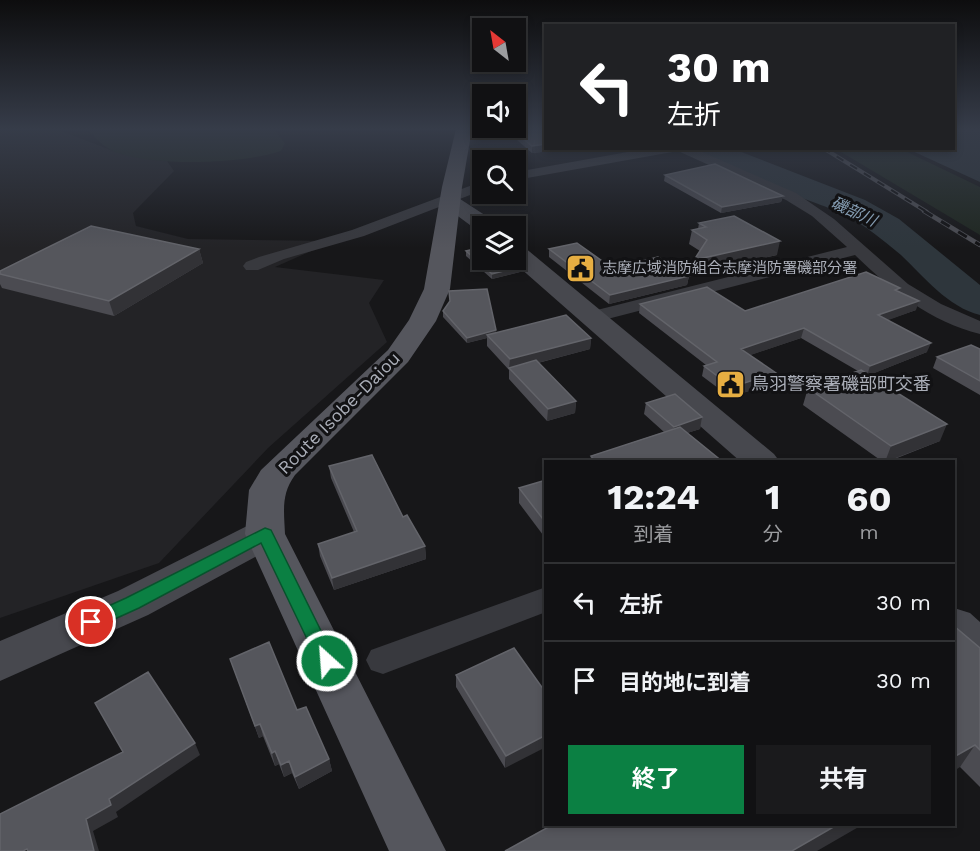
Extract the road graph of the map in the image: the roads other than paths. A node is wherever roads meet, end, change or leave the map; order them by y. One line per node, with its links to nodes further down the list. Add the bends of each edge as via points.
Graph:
1 (462, 169): 5 (main road, Route Isobe-Daiou)
2 (557, 169): 4 (street)
3 (727, 169): 7 (street, via 793,198)
4 (526, 174)
5 (461, 194): 6 (street); 9 (street, via 359,233 280,254); 13 (main road, Route Isobe-Daiou, via 437,289 422,321 398,356 274,478 265,500)
6 (478, 216)
7 (860, 249): 10 (street); 11 (street, via 914,296)
8 (526, 261): 10 (street)
9 (252, 266)
10 (592, 317): 12 (street)
11 (980, 327)
12 (760, 460)
13 (265, 534): 18 (street, via 133,603); 19 (main road, Route Isobe-Daiou)
14 (544, 600): 17 (street)
15 (955, 627): 16 (street)
16 (980, 648)
17 (383, 660)
18 (0, 662)
19 (418, 851)

